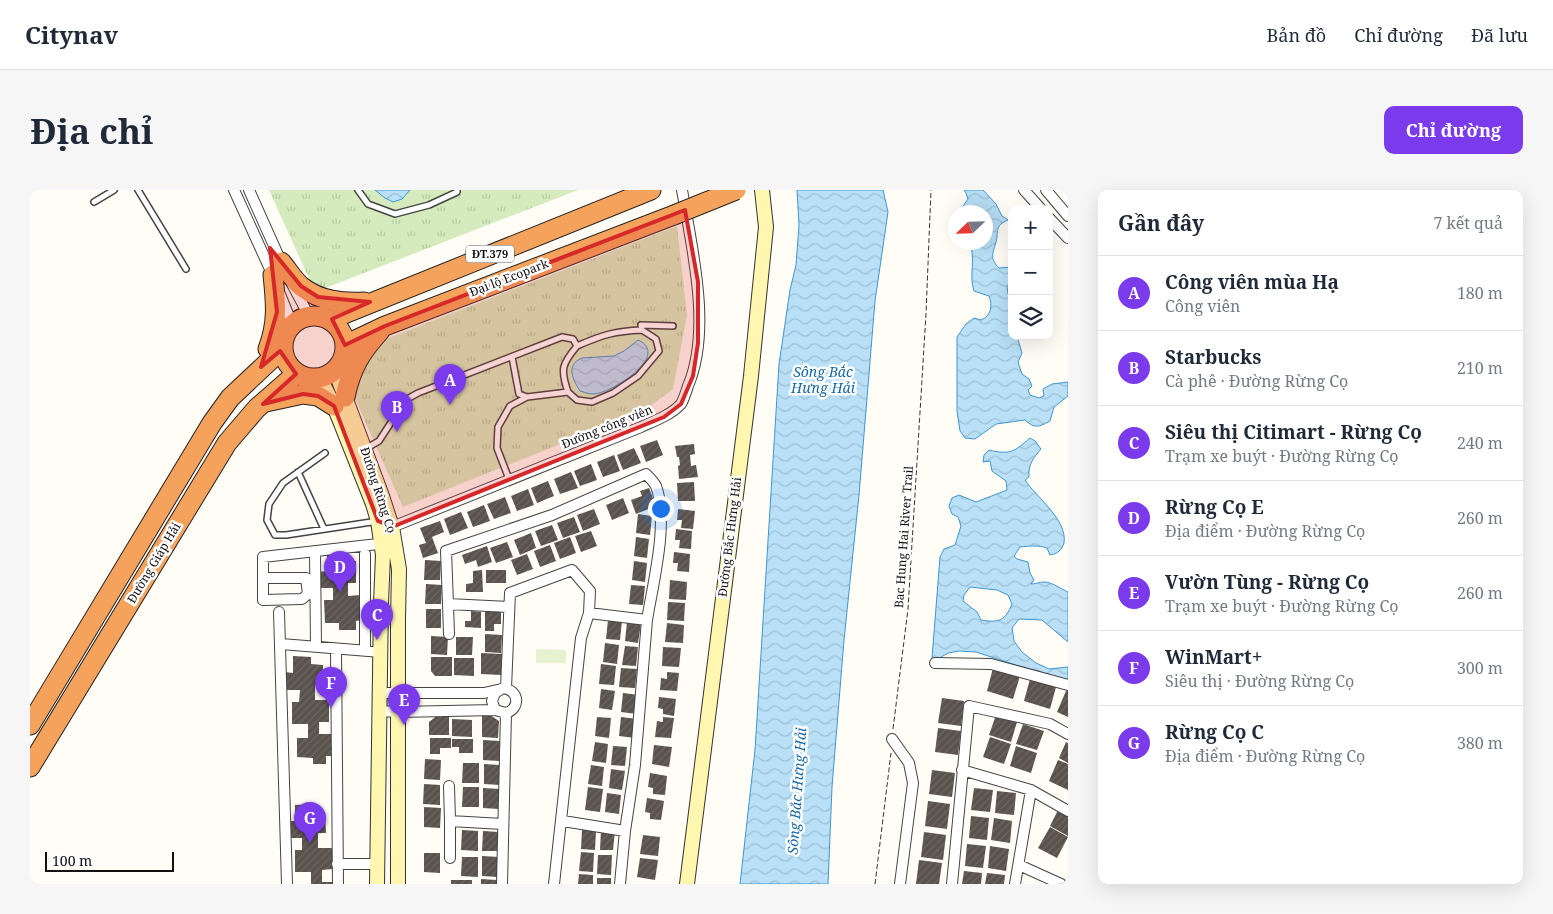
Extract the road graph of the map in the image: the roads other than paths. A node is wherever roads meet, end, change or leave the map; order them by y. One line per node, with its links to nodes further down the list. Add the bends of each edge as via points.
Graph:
1 (114, 190): 13 (lane)
2 (138, 190): 18 (lane)
3 (234, 190): 19 (street)
4 (249, 190): 19 (street)
5 (358, 190): 6 (lane, via 368,204 396,214 429,205)
6 (457, 190)
7 (651, 190): 20 (highway, ĐT.379)
8 (682, 190): 41 (street, Đường công viên, via 698,282 698,343 693,376 681,404 664,417 642,427)
9 (736, 190): 24 (highway, Đại lộ Ecopark / ĐT.379, bridge)
10 (762, 190): 92 (street, Đường Bắc Hưng Hải, via 766,227 751,376)
11 (1046, 190): 15 (street)
12 (1026, 191): 14 (street)
13 (94, 202)
14 (1038, 205)
15 (1068, 216)
16 (1053, 222): 17 (street)
17 (1068, 238)
18 (186, 268)
19 (277, 269): 20 (highway, via 318,297 344,303); 21 (street); 23 (street); 31 (highway, via 274,334)
20 (370, 302): 22 (highway, ĐT.379)
21 (309, 316): 22 (highway); 23 (highway)
22 (329, 320): 27 (highway, via 342,333)
23 (292, 324): 29 (highway, via 283,339)
24 (385, 326): 27 (highway, Đại lộ Ecopark / ĐT.379); 36 (highway, via 356,363)
25 (673, 326): 26 (lane, via 641,324)
26 (642, 330): 28 (lane, via 620,331); 34 (lane, via 656,339 659,351 638,376 592,402 577,400)
27 (345, 345): 33 (highway, via 340,365)
28 (577, 346): 30 (lane, via 573,339 562,337); 34 (lane, via 566,360 562,376)
29 (282, 349): 31 (highway, Đường Giáp Hải); 32 (highway, via 289,367)
30 (512, 357): 35 (lane, via 519,394); 38 (lane, via 409,398 379,441)
31 (262, 367): 69 (highway, Đường Giáp Hải, via 230,398 212,423)
32 (296, 374): 33 (highway, via 306,378); 37 (highway, Đường Giáp Hải)
33 (327, 374): 36 (street, Đường Rừng Cọ)
34 (568, 392): 35 (lane)
35 (527, 397): 41 (lane, via 510,406 498,428 496,448)
36 (340, 402): 37 (highway, via 303,394); 38 (street, Đường Rừng Cọ); 42 (street, Đường Rừng Cọ)
37 (263, 404): 72 (highway, Đường Giáp Hải, via 227,442)
38 (365, 449): 43 (street, Đường Rừng Cọ)
39 (325, 453): 40 (lane)
40 (298, 472): 44 (lane); 44 (lane, via 283,483 269,504 267,520 275,535)
41 (508, 479): 43 (street, Đường công viên)
42 (378, 521): 43 (street); 44 (lane); 45 (street, Đường Rừng Cọ)
43 (392, 527): 45 (street, Đường Rừng Cọ)
44 (324, 529)
45 (388, 543): 46 (street); 59 (street, Đường Rừng Cọ, via 383,555); 64 (street, Đường Rừng Cọ, via 399,569)
46 (314, 551): 48 (street, via 263,557); 56 (street)
47 (365, 554): 58 (street)
48 (263, 578): 48 (street, via 306,578 308,594 302,599 263,600)
49 (448, 604): 50 (street); 53 (street, via 446,551 552,515 646,474 655,484 661,532); 54 (street)
50 (509, 607): 52 (street, via 510,593 572,570 590,591); 62 (street)
51 (280, 612): 55 (street)
52 (589, 613): 53 (street); 78 (street, via 582,638)
53 (648, 620): 80 (street, via 635,765)
54 (448, 634)
55 (281, 644): 56 (street); 85 (street)
56 (316, 647): 57 (street)
57 (336, 649): 58 (street); 82 (street)
58 (365, 650): 59 (street)
59 (380, 652): 63 (street, Đường Rừng Cọ)
60 (935, 663): 61 (street, via 991,664)
61 (1068, 685)
62 (502, 689): 64 (street); 65 (street, via 493,695); 68 (street, via 513,691 517,701 515,708)
63 (380, 693): 64 (street); 66 (street, Đường Rừng Cọ)
64 (398, 693): 67 (street, Đường Rừng Cọ)
65 (495, 710): 67 (street); 68 (street)
66 (380, 711): 67 (street); 83 (street, Đường Rừng Cọ)
67 (398, 712): 88 (street, Đường Rừng Cọ)
68 (506, 713): 79 (street)
69 (30, 725)
70 (1068, 734): 73 (street, via 1050,724 969,706)
71 (892, 739): 93 (street, via 909,763 913,783)
72 (32, 759)
73 (962, 770): 75 (street); 94 (street)
74 (449, 786): 77 (street)
75 (1031, 790): 76 (street); 84 (street)
76 (1068, 811)
77 (450, 821): 79 (street); 81 (street)
78 (562, 821): 80 (street); 90 (street)
79 (503, 824): 89 (street)
80 (625, 831): 91 (street)
81 (450, 858)
82 (337, 864): 83 (street); 86 (street)
83 (378, 864): 87 (street, Đường Rừng Cọ)
84 (1019, 865): 95 (street); 96 (street)
85 (288, 884)
86 (338, 884)
87 (377, 884)
88 (398, 884)
89 (502, 884)
90 (554, 884)
91 (620, 884)
92 (687, 884)
93 (900, 884)
94 (952, 884)
95 (1015, 884)
96 (1061, 884)

